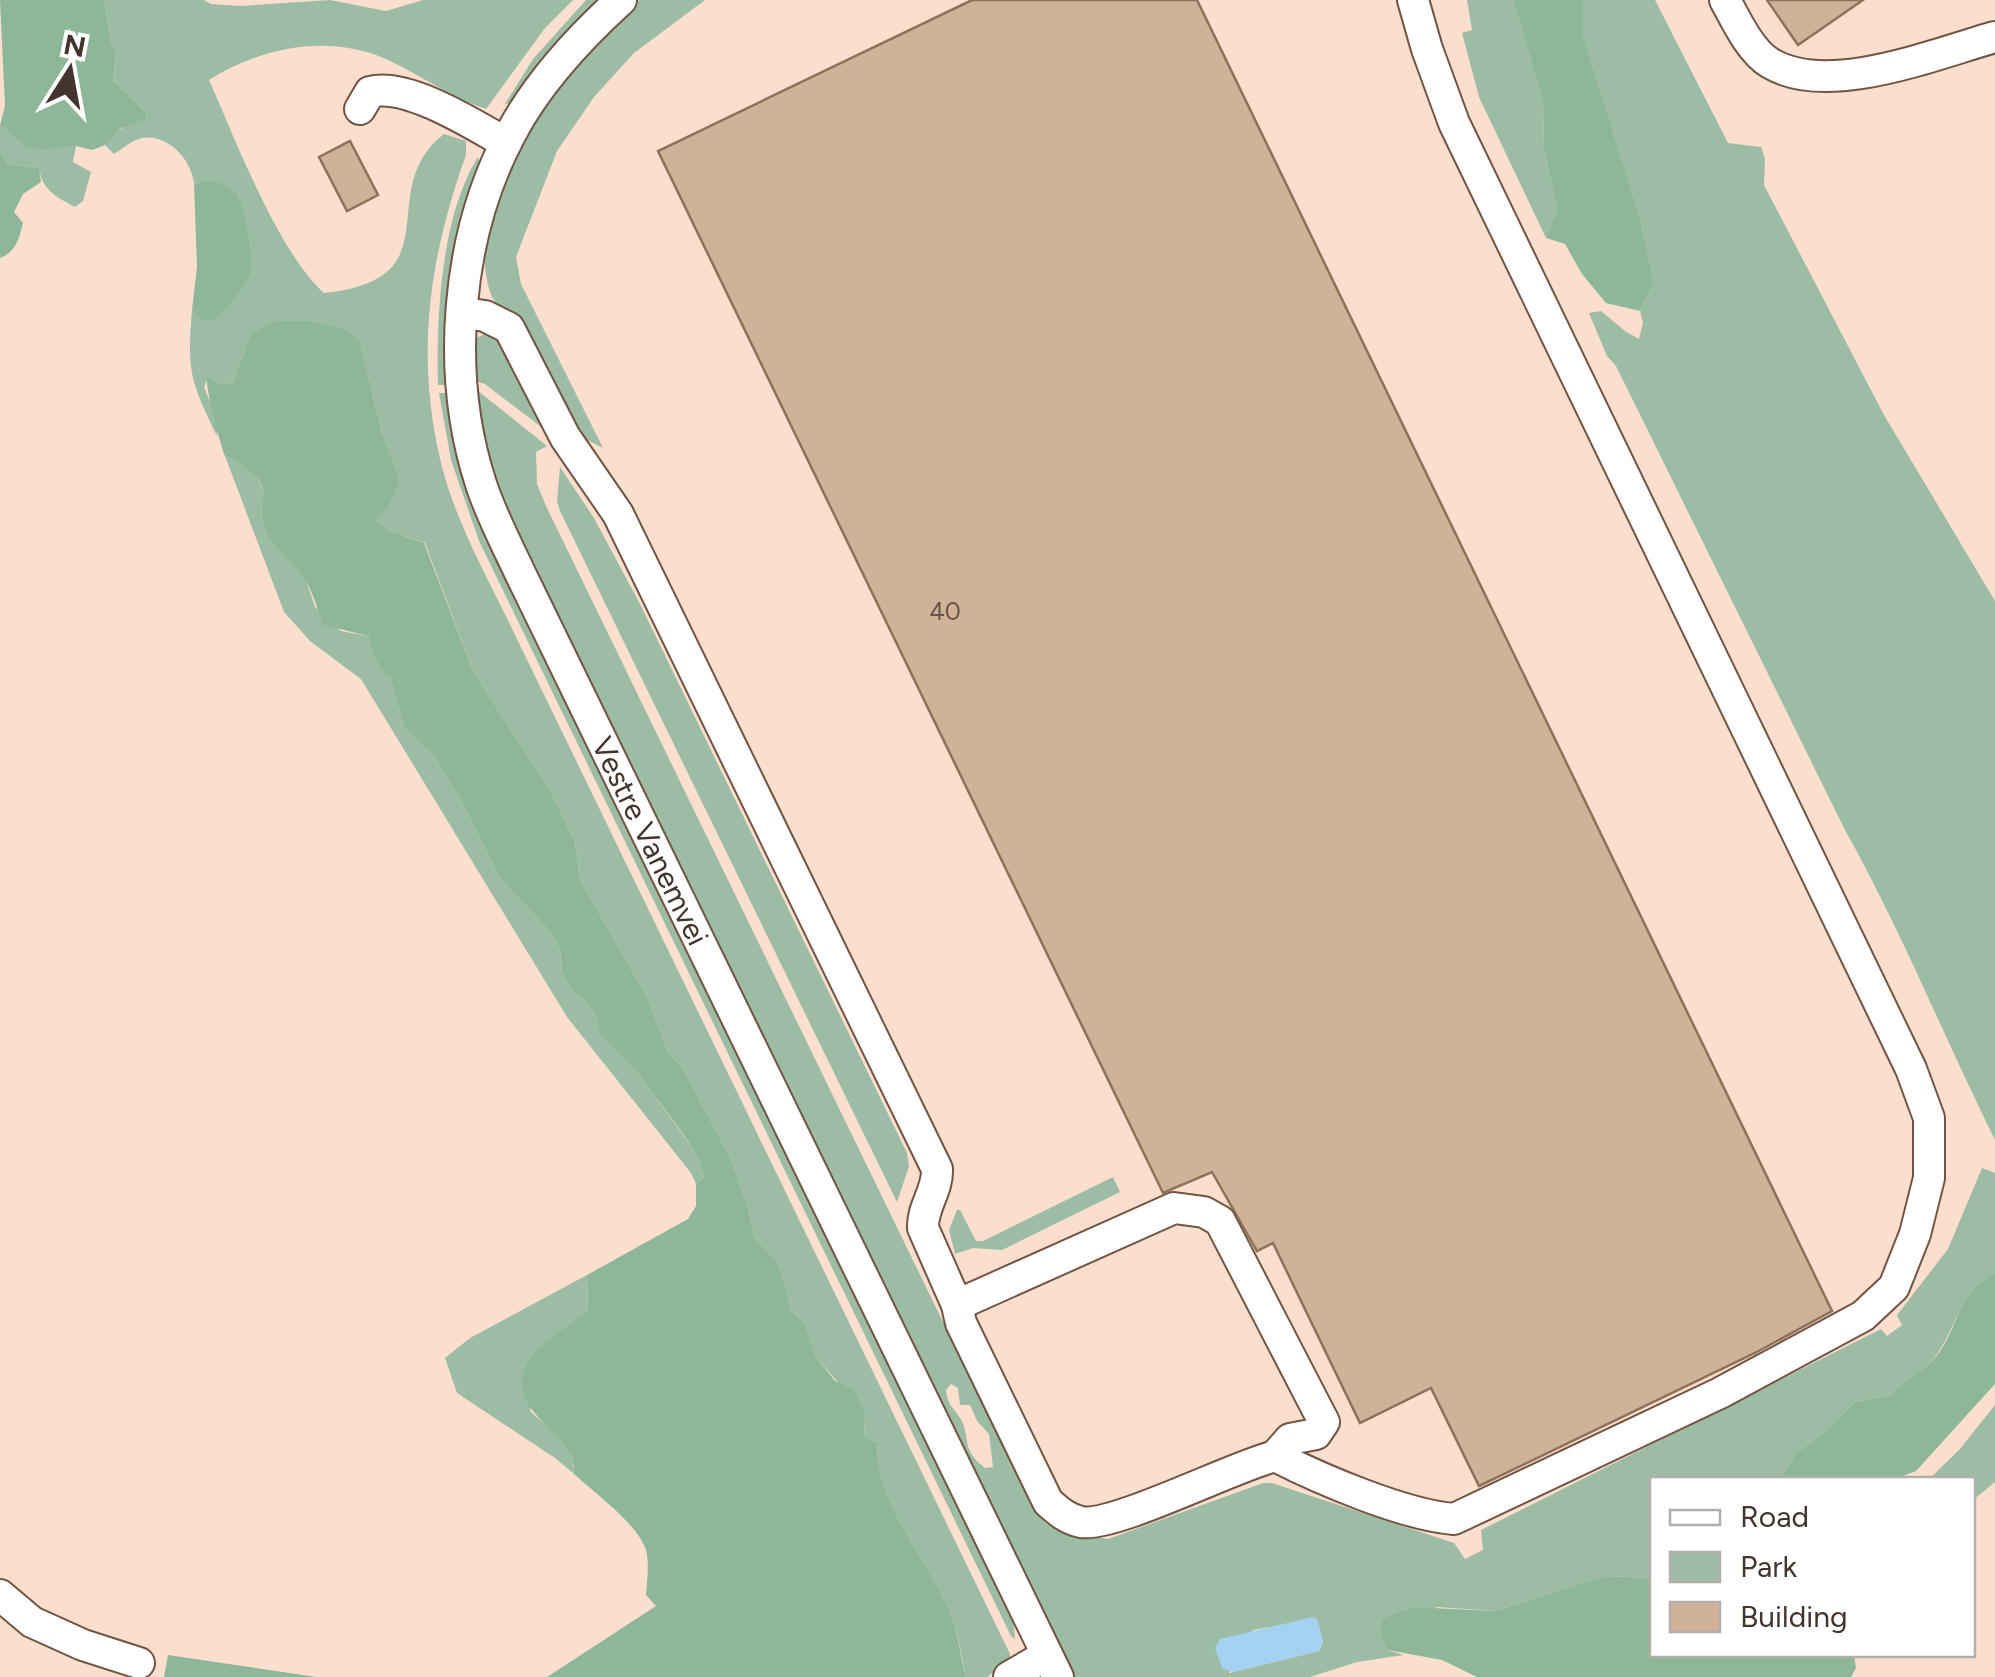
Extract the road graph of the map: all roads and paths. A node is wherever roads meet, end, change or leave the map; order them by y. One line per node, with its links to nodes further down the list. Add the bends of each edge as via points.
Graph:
1 (621, 0): 6 (street, Vestre Vanemvei, via 567,53)
2 (1413, 0): 9 (street, via 1454,123 1912,1070 1928,1118 1930,1178 1894,1287 1864,1316 1720,1393 1454,1519 1325,1480)
3 (1726, 0): 4 (street, via 1766,61 1812,78 1907,64)
4 (1995, 37)
5 (360, 109): 6 (street, via 370,92 392,90)
6 (506, 142): 7 (street, Vestre Vanemvei, via 478,215)
7 (463, 313): 8 (street, via 509,328 565,437 624,526 937,1169 922,1228); 12 (street, Vestre Vanemvei, via 460,387 496,522)
8 (956, 1305): 9 (street, via 1022,1452 1048,1502 1064,1516 1085,1523 1113,1519); 9 (street, via 1174,1208 1204,1212 1220,1221 1324,1422 1316,1434 1290,1439)
9 (1275, 1456)
10 (0, 1595): 11 (street, via 32,1622)
11 (140, 1663)
12 (1053, 1666): 13 (street)
13 (1009, 1677)

